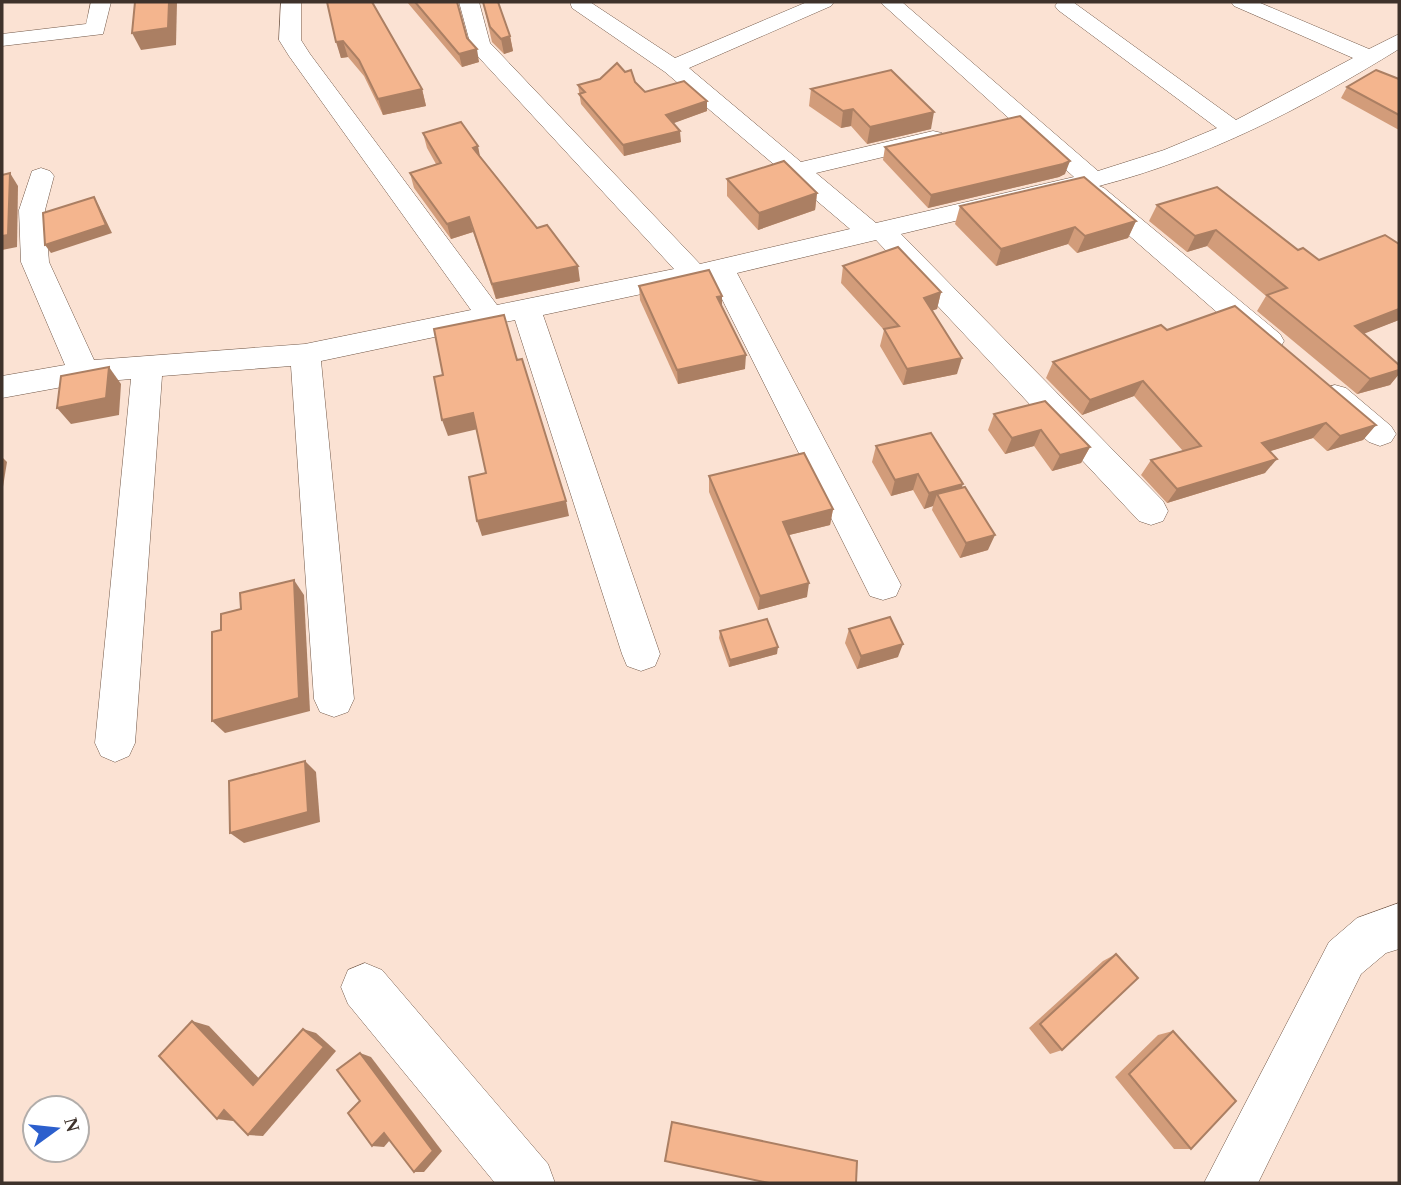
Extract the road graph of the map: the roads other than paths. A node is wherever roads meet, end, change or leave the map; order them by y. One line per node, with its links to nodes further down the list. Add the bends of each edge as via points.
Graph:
1 (101, 2): 9 (street, via 95,29)
2 (291, 2): 23 (street, via 290,40 300,56)
3 (469, 2): 21 (street, via 480,45)
4 (824, 2): 12 (street)
5 (890, 2): 13 (street)
6 (1241, 2): 11 (street)
7 (579, 4): 12 (street)
8 (1065, 6): 15 (street)
9 (2, 40)
10 (1399, 40): 11 (street)
11 (1369, 66): 15 (street)
12 (673, 67): 17 (street)
13 (1023, 117): 14 (street); 19 (street)
14 (996, 123)
15 (1236, 130): 19 (street)
16 (957, 133): 17 (street)
17 (798, 170): 20 (street)
18 (41, 176): 26 (street, via 32,210 35,262)
19 (1087, 181): 20 (street); 28 (street)
20 (876, 231): 21 (street); 29 (street)
21 (708, 271): 22 (street); 30 (street)
22 (526, 309): 23 (street); 31 (street)
23 (490, 316): 24 (street)
24 (305, 354): 25 (street); 32 (street)
25 (148, 368): 26 (street); 33 (street)
26 (84, 372): 27 (street)
27 (2, 387)
28 (1380, 434)
29 (1151, 511)
30 (883, 585)
31 (641, 654)
32 (334, 699)
33 (115, 743)
34 (1399, 926): 37 (street, via 1373,934 1345,958)
35 (365, 987): 36 (street)
36 (529, 1183)
37 (1230, 1183)

